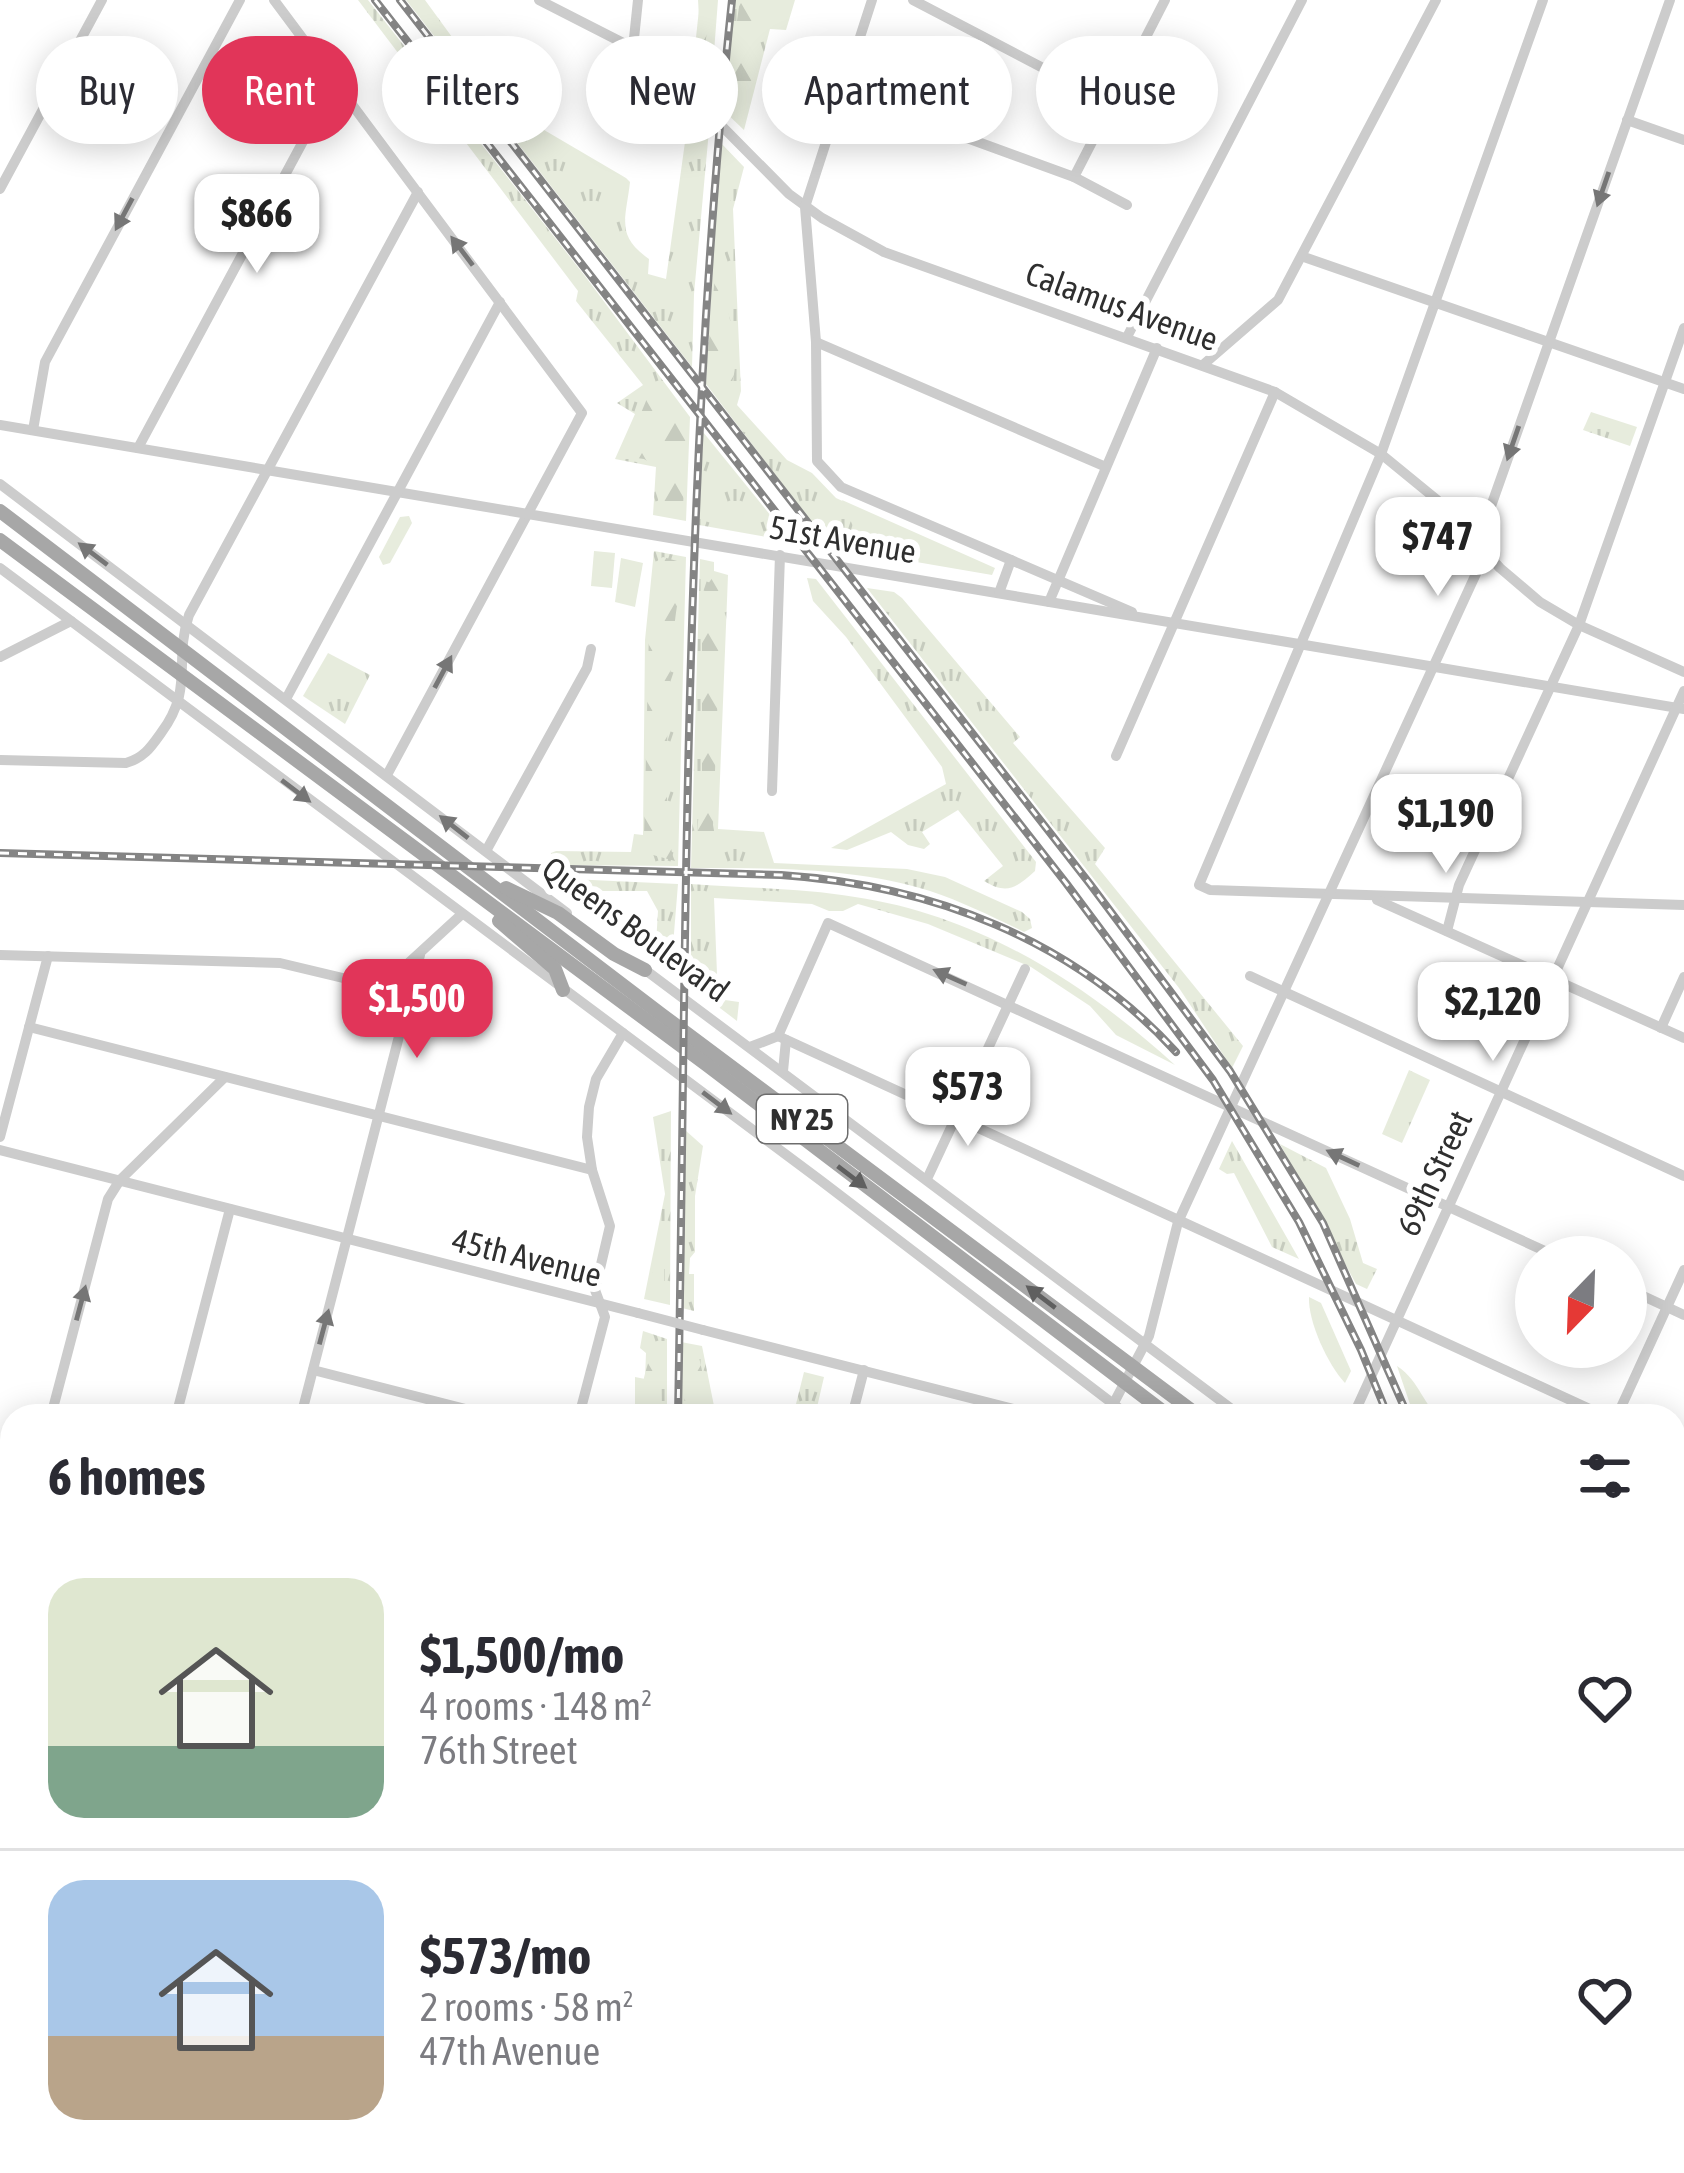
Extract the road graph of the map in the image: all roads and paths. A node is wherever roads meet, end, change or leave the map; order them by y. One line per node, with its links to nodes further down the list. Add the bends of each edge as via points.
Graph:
1 (102, 0): 28 (street)
2 (240, 0): 45 (street, one-way to 45, via 45,362)
3 (274, 0): 13 (street)
4 (539, 0): 14 (street, Calamus Avenue)
5 (638, 0): 15 (street)
6 (872, 0): 16 (street)
7 (913, 0): 18 (street)
8 (1166, 0): 17 (street)
9 (1302, 0): 36 (street)
10 (1436, 0): 32 (street)
11 (1543, 0): 34 (street)
12 (1670, 0): 20 (street)
13 (301, 36)
14 (610, 36)
15 (634, 36)
16 (860, 36)
17 (1147, 36)
18 (1036, 64)
19 (358, 112): 29 (street)
20 (1627, 120): 21 (street); 38 (street, one-way to 38)
21 (1684, 140)
22 (738, 141): 31 (street, Calamus Avenue)
23 (302, 144): 46 (street)
24 (825, 144): 31 (street)
25 (984, 144): 27 (street)
26 (1091, 144): 27 (street)
27 (1074, 177): 30 (street)
28 (0, 189)
29 (418, 192): 33 (street, one-way to 29); 49 (street)
30 (1127, 205)
31 (805, 207): 36 (street, Calamus Avenue, via 884,252); 37 (street)
32 (1304, 256): 34 (street); 40 (street, via 1278,300)
33 (500, 302): 51 (street); 53 (street, via 582,413)
34 (1436, 303): 38 (street); 47 (street)
35 (1684, 328): 41 (street)
36 (1127, 337): 39 (street, Calamus Avenue)
37 (816, 342): 48 (street); 57 (street, via 817,461 841,487)
38 (1549, 342): 41 (street); 55 (street, one-way to 55)
39 (1157, 348): 40 (street, Calamus Avenue); 48 (street)
40 (1204, 364): 43 (street, Calamus Avenue)
41 (1665, 382): 42 (street); 66 (street)
42 (1684, 389)
43 (1276, 392): 47 (street, Calamus Avenue); 64 (street)
44 (0, 425): 45 (street, 51st Avenue)
45 (32, 430): 46 (street, 51st Avenue)
46 (138, 448): 49 (street, 51st Avenue)
47 (1381, 454): 55 (street, Calamus Avenue); 67 (street)
48 (1106, 467): 59 (street)
49 (268, 470): 51 (street, 51st Avenue); 65 (street)
50 (0, 484): 65 (street, Queens Boulevard, one-way to 50)
51 (398, 492): 53 (street, 51st Avenue); 76 (street)
52 (0, 511): 68 (main road, Queens Boulevard / NY 25)
53 (529, 514): 56 (street, 51st Avenue); 81 (street, one-way to 53)
54 (0, 540): 72 (main road, Queens Boulevard / NY 25)
55 (1482, 548): 66 (street, Calamus Avenue, via 1526,592); 71 (street)
56 (780, 556): 60 (street, 51st Avenue); 82 (street)
57 (1012, 560): 59 (street); 60 (street)
58 (0, 568): 63 (street)
59 (1059, 578): 61 (street); 62 (street)
60 (999, 593): 61 (street, 51st Avenue)
61 (1049, 602): 62 (street, 51st Avenue)
62 (1144, 617): 64 (street, 51st Avenue)
63 (71, 622): 70 (street); 77 (street)
64 (1175, 623): 67 (street, 51st Avenue); 79 (street)
65 (186, 624): 68 (street); 76 (street, Queens Boulevard)
66 (1579, 626): 73 (street, Calamus Avenue); 74 (street)
67 (1300, 644): 71 (street, 51st Avenue); 86 (street, via 1199,885)
68 (184, 649): 72 (street); 85 (main road, Queens Boulevard / NY 25)
69 (591, 649): 83 (street)
70 (0, 657)
71 (1433, 667): 74 (street, 51st Avenue); 86 (street)
72 (183, 672): 77 (street); 84 (main road, Queens Boulevard / NY 25)
73 (1684, 672)
74 (1551, 686): 78 (street, 51st Avenue); 88 (street)
75 (1684, 691): 78 (street, 69th Street)
76 (286, 699): 81 (street, Queens Boulevard)
77 (180, 703): 80 (street, via 131,762); 91 (street, one-way to 91)
78 (1680, 709): 89 (street, 69th Street)
79 (1116, 756)
80 (0, 760)
81 (387, 775): 83 (street, Queens Boulevard, one-way to 81)
82 (772, 790)
83 (486, 851): 97 (street, Queens Boulevard)
84 (422, 855): 102 (main road, via 552,965); 139 (main road, Queens Boulevard / NY 25, one-way to 139)
85 (471, 867): 97 (main road); 136 (main road, Queens Boulevard / NY 25, one-way to 85)
86 (1329, 895): 87 (street); 103 (street)
87 (1369, 896): 88 (street); 92 (street)
88 (1456, 899): 89 (street); 92 (street)
89 (1589, 903): 90 (street); 100 (street, 69th Street)
90 (1684, 905)
91 (463, 914): 94 (street); 102 (street)
92 (1447, 931): 100 (street)
93 (0, 955): 95 (street)
94 (420, 955): 101 (street); 104 (street)
95 (48, 956): 101 (street, via 280,963); 106 (street)
96 (1025, 968): 105 (street)
97 (645, 970): 111 (street, Queens Boulevard)
98 (1250, 976): 103 (street)
99 (1684, 977): 107 (street)
100 (1554, 978): 107 (street); 114 (street, 69th Street)
101 (369, 984): 104 (street)
102 (563, 990): 108 (street)
103 (1283, 993): 114 (street); 115 (street)
104 (410, 994): 116 (street)
105 (1010, 1004): 109 (street, one-way to 109, via 828,922); 115 (street); 117 (street)
106 (29, 1027): 113 (street); 118 (street)
107 (1661, 1028): 110 (street)
108 (623, 1034): 120 (street, via 589,1106); 147 (street, one-way to 147)
109 (782, 1038): 111 (street); 112 (street); 117 (street)
110 (1684, 1038)
111 (750, 1047): 112 (street, Queens Boulevard)
112 (783, 1071): 122 (street, Queens Boulevard)
113 (225, 1077): 116 (street); 123 (street)
114 (1501, 1093): 121 (street); 124 (street, 69th Street)
115 (1231, 1106): 124 (street, one-way to 115); 126 (street)
116 (379, 1116): 120 (street); 128 (street)
117 (956, 1118): 122 (street); 126 (street)
118 (0, 1137)
119 (0, 1150): 123 (street, 45th Avenue)
120 (592, 1170): 131 (street, via 610,1226 595,1290)
121 (1684, 1176)
122 (927, 1179): 135 (street, Queens Boulevard)
123 (120, 1180): 125 (street, 45th Avenue); 140 (street, one-way to 123, via 108,1199)
124 (1449, 1207): 127 (street); 134 (street, 69th Street)
125 (230, 1209): 128 (street, 45th Avenue); 141 (street)
126 (1178, 1222): 134 (street); 135 (street)
127 (1515, 1237)
128 (347, 1238): 131 (street, 45th Avenue); 137 (street, one-way to 128)
129 (1684, 1270): 132 (street)
130 (1647, 1298): 132 (street)
131 (600, 1303): 138 (street, 45th Avenue, bridge); 144 (street, via 605,1317)
132 (1667, 1307): 133 (street); 153 (street)
133 (1684, 1315)
134 (1397, 1321): 151 (street, 69th Street); 152 (street)
135 (1145, 1345): 136 (street); 150 (street, Queens Boulevard)
136 (1135, 1367): 139 (street); 149 (main road, Queens Boulevard / NY 25)
137 (313, 1370): 142 (street); 143 (street)
138 (864, 1370): 145 (street); 146 (street, 45th Avenue)
139 (1126, 1384): 147 (street); 148 (main road, Queens Boulevard / NY 25)
140 (54, 1404)
141 (179, 1404)
142 (304, 1404)
143 (446, 1404)
144 (582, 1404)
145 (856, 1404)
146 (995, 1404)
147 (1115, 1404)
148 (1153, 1404)
149 (1183, 1404)
150 (1225, 1404)
151 (1359, 1404)
152 (1580, 1404)
153 (1623, 1404)

